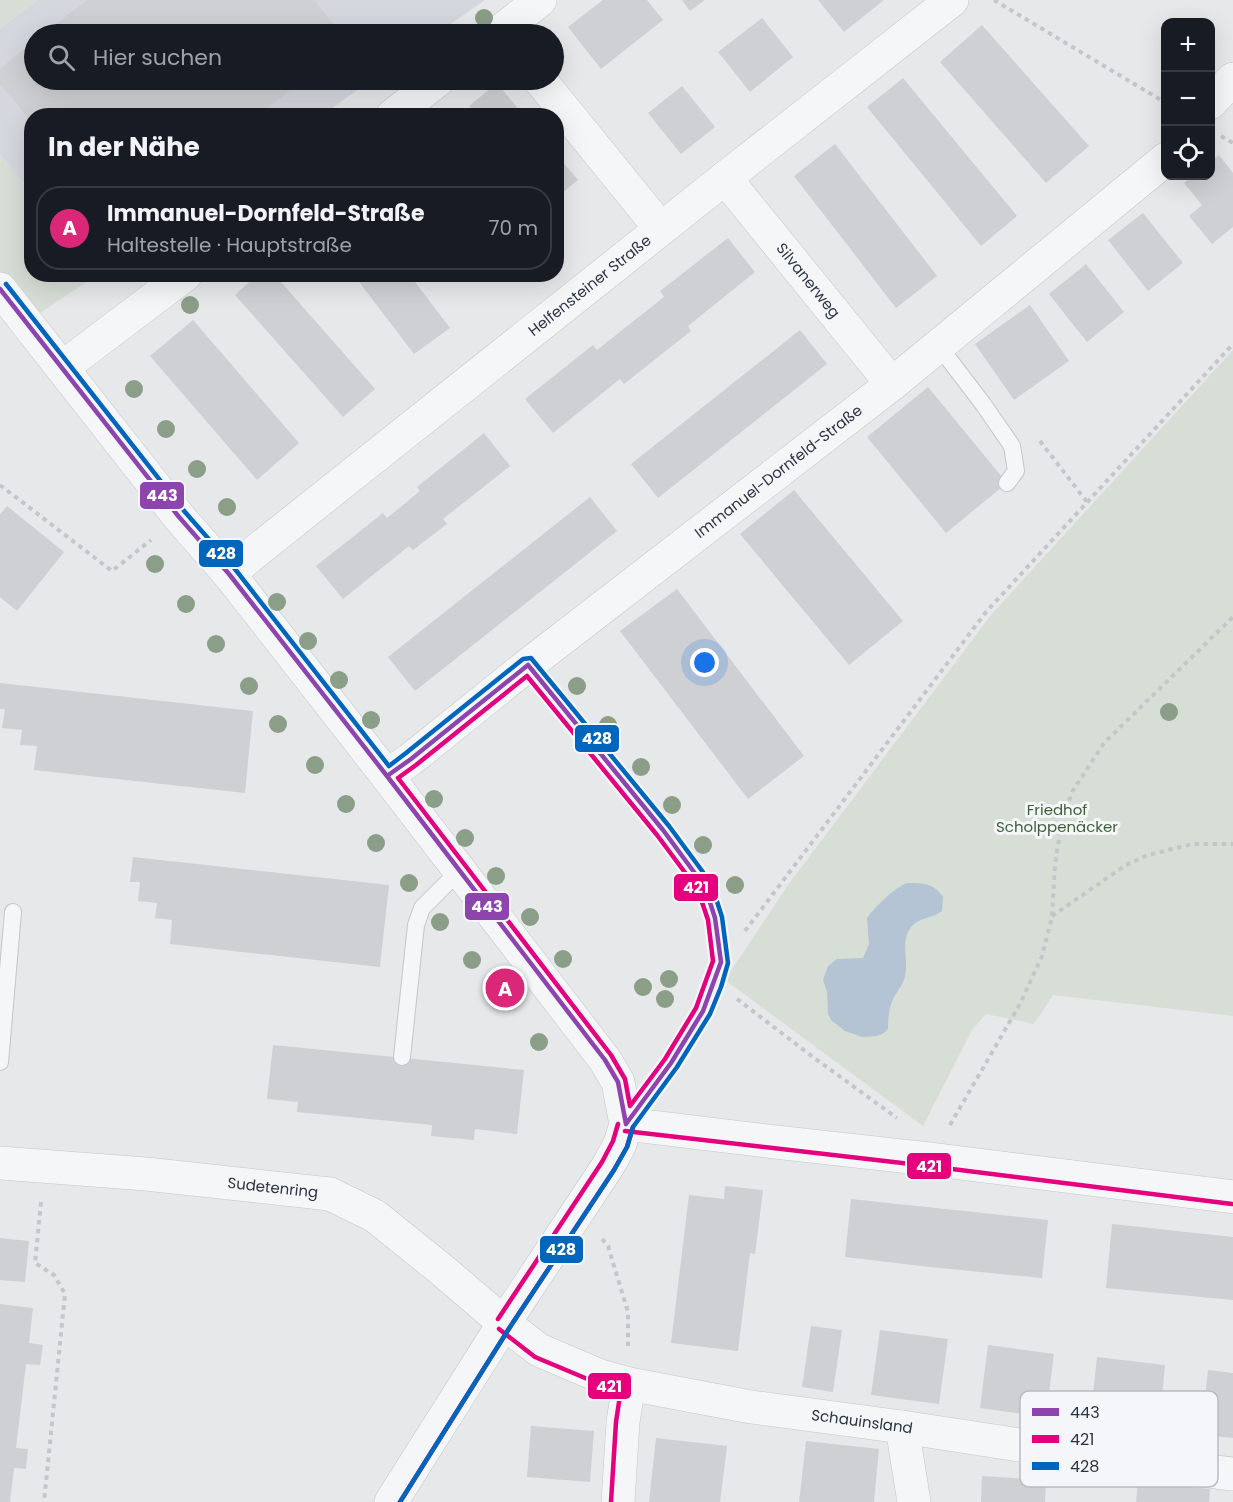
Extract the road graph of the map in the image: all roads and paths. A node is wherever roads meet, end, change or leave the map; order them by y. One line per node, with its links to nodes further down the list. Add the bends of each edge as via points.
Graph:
1 (540, 0): 4 (street)
2 (952, 0): 14 (street, Helfensteiner Straße)
3 (994, 0): 9 (path)
4 (511, 24)
5 (1233, 79): 8 (street)
6 (425, 90): 10 (street)
7 (548, 90): 11 (street)
8 (1215, 98)
9 (1161, 100)
10 (402, 108)
11 (563, 108)
12 (564, 109): 15 (street)
13 (1161, 163): 19 (street, Immanuel-Dornfeld-Straße)
14 (725, 178): 15 (street, Helfensteiner Straße); 21 (street, Silvanerweg)
15 (661, 228): 25 (street, Helfensteiner Straße)
16 (175, 282): 20 (street)
17 (0, 289): 20 (street)
18 (1233, 344): 33 (path, via 986,612)
19 (938, 345): 21 (street, Immanuel-Dornfeld-Straße); 22 (lane, via 1012,446 1016,471)
20 (62, 368): 24 (street)
21 (892, 384): 27 (street, Immanuel-Dornfeld-Straße)
22 (1007, 483)
23 (0, 485): 24 (path, via 112,571)
24 (179, 517): 25 (street)
25 (229, 574): 28 (street)
26 (1233, 618): 32 (path, via 1104,743 1082,775 1062,820)
27 (528, 666): 28 (street, Immanuel-Dornfeld-Straße); 33 (lane, via 705,887 716,918)
28 (387, 776): 30 (street)
29 (1233, 843): 32 (path, via 1193,844 1148,855 1126,865)
30 (459, 871): 35 (lane, via 422,908 416,925); 37 (street, via 605,1060 618,1082)
31 (13, 912): 36 (lane)
32 (1052, 917): 38 (path, via 1042,956 1020,1005)
33 (722, 962): 34 (lane)
34 (714, 984): 37 (lane, via 703,1011 671,1063); 38 (path, via 901,1121)
35 (402, 1058)
36 (0, 1062)
37 (626, 1124): 38 (street); 42 (street, via 608,1166)
38 (929, 1159): 41 (street)
39 (0, 1163): 40 (street, Sudetenring)
40 (45, 1166): 43 (street, Sudetenring, via 330,1194 375,1216); 49 (path, via 35,1263 54,1275 65,1294)
41 (1233, 1197)
42 (576, 1213): 43 (street); 44 (path, via 608,1245 628,1312)
43 (504, 1323): 44 (street, Schauinsland, via 538,1350); 50 (street)
44 (629, 1384): 45 (street, Schauinsland, via 751,1407); 51 (street)
45 (902, 1428): 46 (street, Schauinsland); 52 (street)
46 (1020, 1445)
47 (1218, 1472): 48 (street, Schauinsland)
48 (1233, 1474)
49 (44, 1502)
50 (391, 1502)
51 (618, 1502)
52 (914, 1502)

